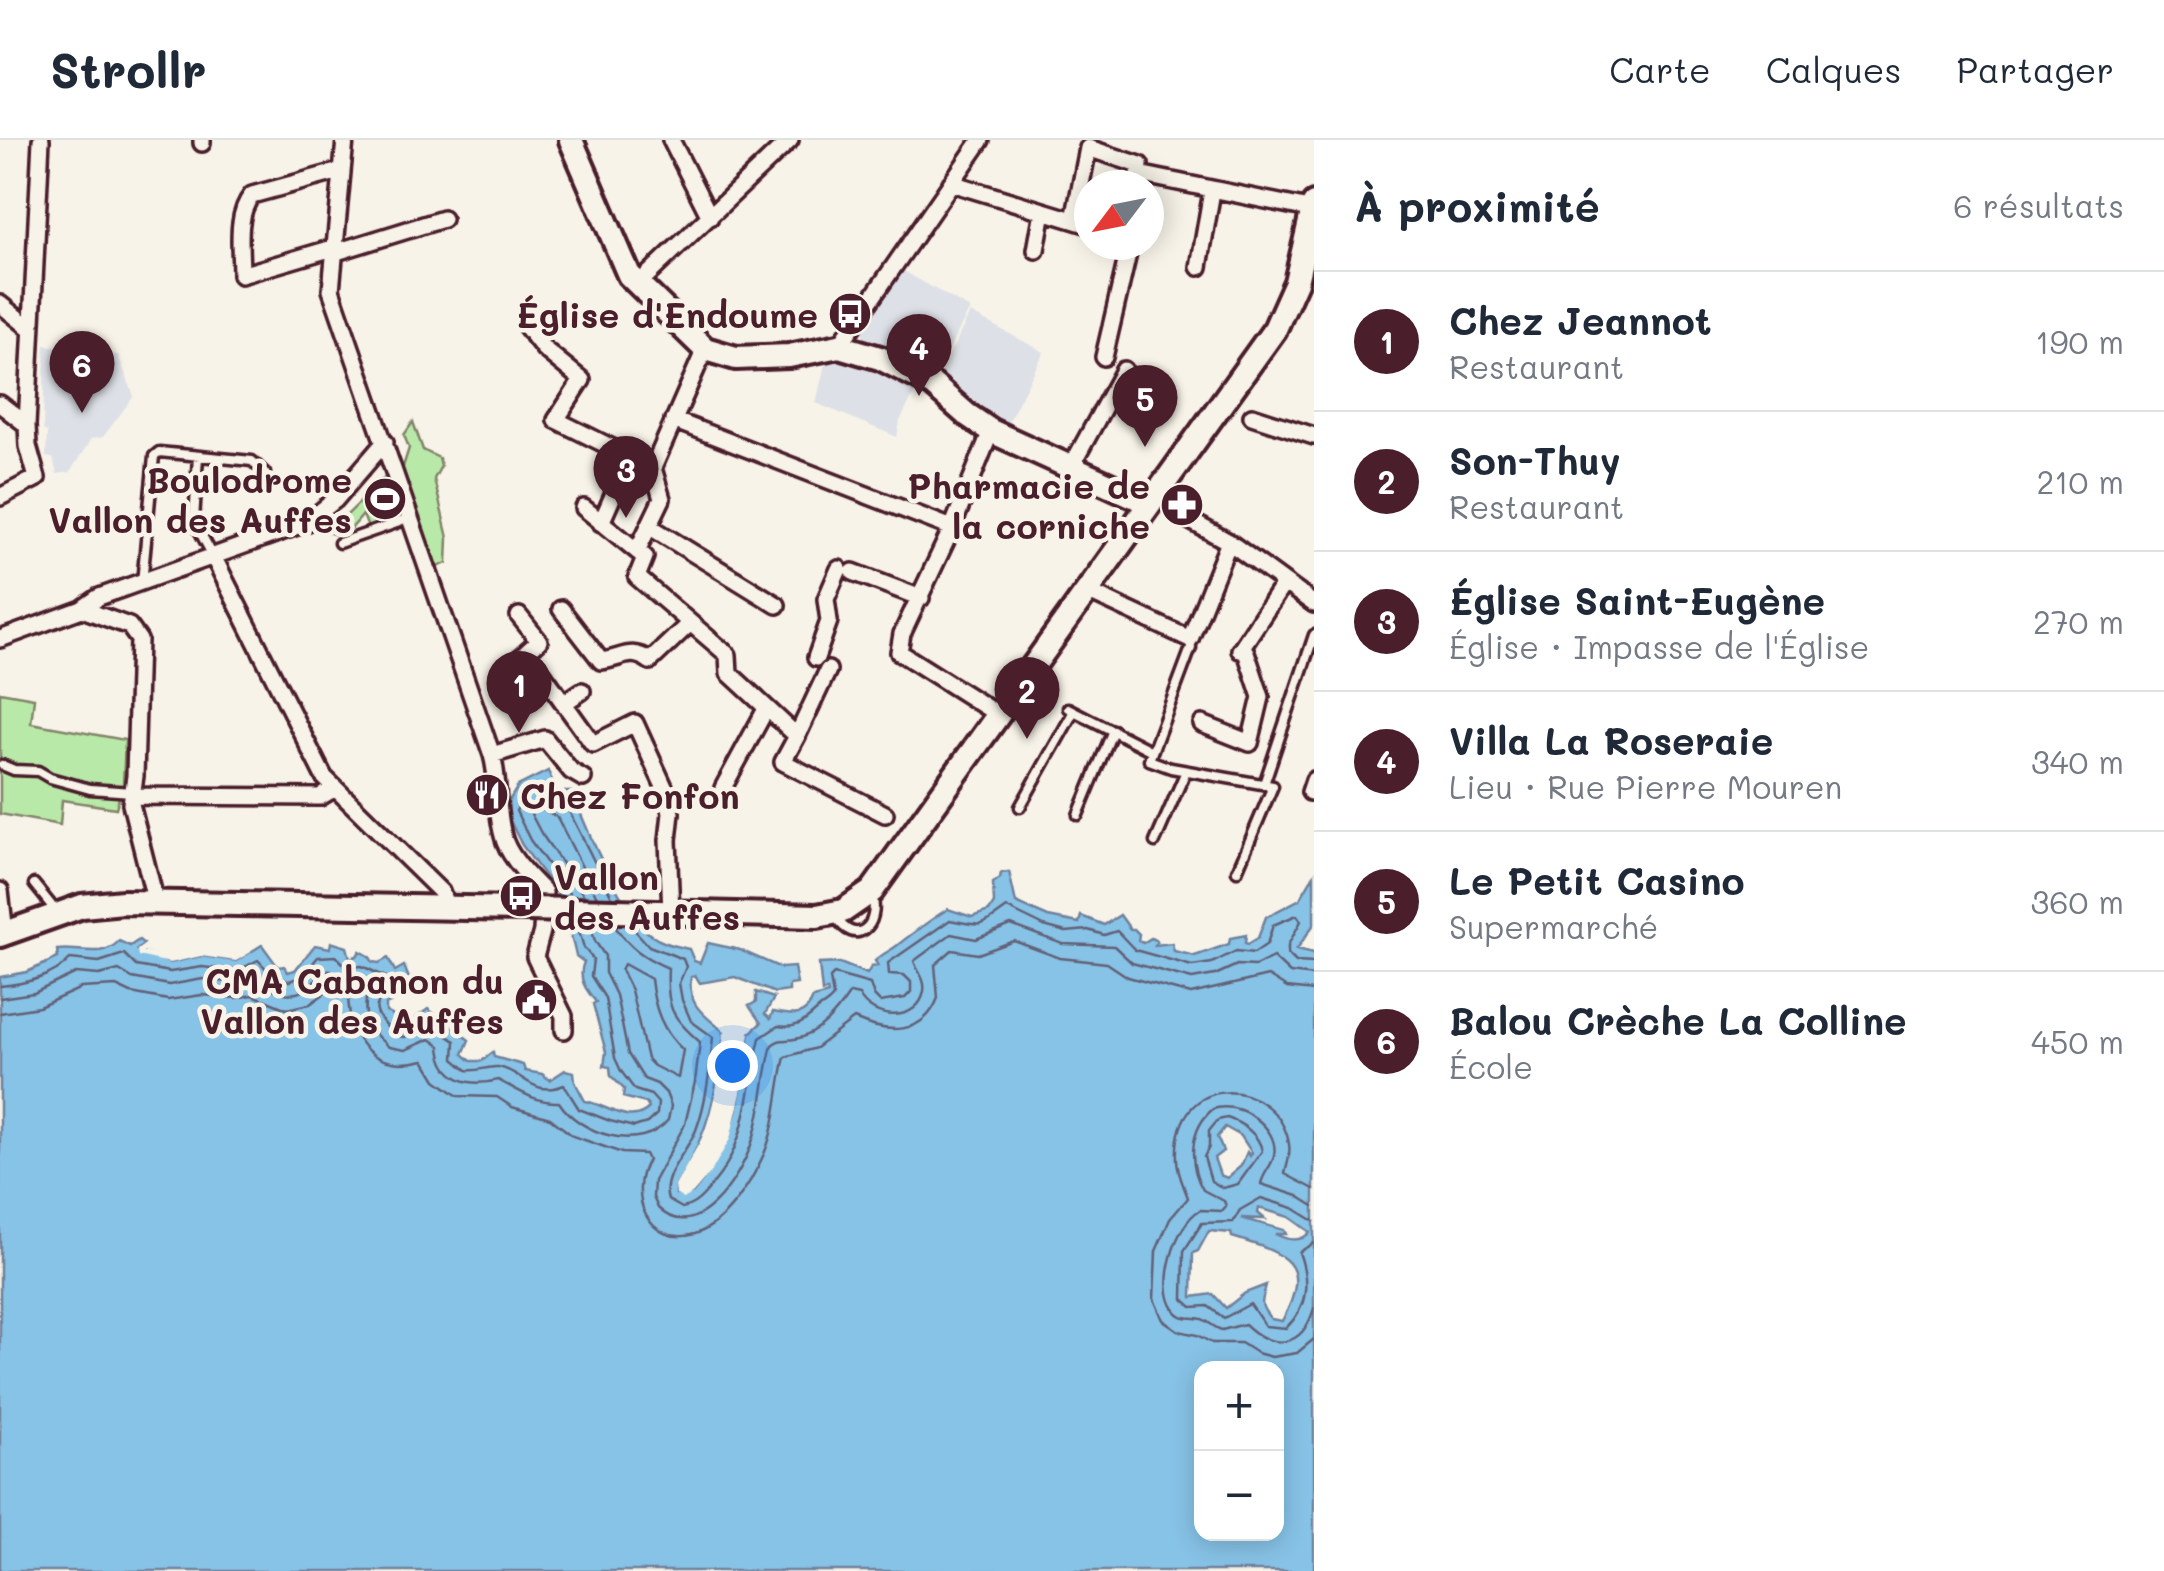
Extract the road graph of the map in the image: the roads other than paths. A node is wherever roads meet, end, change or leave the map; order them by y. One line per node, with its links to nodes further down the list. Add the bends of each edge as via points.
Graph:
1 (41, 140): 25 (street)
2 (345, 140): 9 (street)
3 (571, 140): 22 (main road)
4 (671, 140): 15 (street)
5 (790, 140): 15 (street)
6 (981, 140): 10 (street)
7 (1086, 170): 8 (street, via 1088,148)
8 (1140, 170)
9 (340, 171): 19 (street); 19 (street, via 248,199 241,275)
10 (951, 183): 14 (street); 26 (street)
11 (1164, 184): 12 (street)
12 (1212, 191): 13 (street); 21 (street)
13 (1314, 208): 43 (main road, via 1296,282 1275,330)
14 (1042, 211): 17 (street); 18 (street)
15 (710, 216): 22 (street)
16 (442, 219): 19 (street)
17 (1074, 221)
18 (1036, 250)
19 (333, 251): 36 (street, via 331,290)
20 (1127, 260): 28 (street)
21 (1200, 267)
22 (637, 286): 27 (main road)
23 (0, 304): 25 (street)
24 (526, 326): 38 (street, via 582,380 556,420)
25 (30, 329): 33 (street)
26 (839, 346): 27 (main road, via 736,358); 34 (main road, via 933,385)
27 (706, 349): 32 (street)
28 (1104, 357)
29 (1124, 370): 39 (street)
30 (0, 404): 33 (street)
31 (1252, 416): 35 (street)
32 (673, 420): 40 (street); 49 (street)
33 (28, 425): 42 (street, via 37,478)
34 (991, 431): 39 (main road); 49 (street)
35 (1314, 436)
36 (384, 442): 45 (street); 53 (street, via 316,516)
37 (198, 456): 41 (lane, via 252,462); 53 (lane, via 194,521); 55 (lane, via 154,456)
38 (630, 457): 40 (street); 47 (street)
39 (1071, 467): 43 (main road)
40 (653, 468): 48 (street, via 662,500)
41 (265, 472)
42 (0, 498)
43 (1149, 503): 57 (main road)
44 (584, 508): 47 (street)
45 (411, 518): 51 (lane); 80 (street)
46 (1187, 519): 50 (street)
47 (601, 523): 52 (street)
48 (649, 526): 52 (street); 60 (street)
49 (952, 528): 58 (street)
50 (1230, 542): 56 (street); 67 (street)
51 (338, 543)
52 (637, 551): 64 (street, via 645,557 638,577)
53 (214, 558): 55 (street); 85 (street)
54 (1314, 581): 59 (street)
55 (142, 582): 61 (street)
56 (1284, 582): 59 (street); 76 (street, via 1240,650 1261,697 1250,743)
57 (1087, 591): 67 (street); 70 (main road)
58 (921, 598): 68 (street, via 846,570 826,599 830,621); 75 (street, via 899,652)
59 (1312, 603)
60 (777, 605)
61 (82, 609): 66 (street); 87 (street, via 130,626 139,640)
62 (560, 609): 64 (street, via 601,661 631,652 650,661)
63 (519, 616): 73 (street, via 539,641 520,658 543,674)
64 (690, 623): 74 (street, via 728,655 728,674)
65 (1314, 635): 84 (lane)
66 (0, 638)
67 (1190, 639): 79 (lane)
68 (816, 658)
69 (828, 670): 78 (street)
70 (1019, 683): 72 (street); 75 (main road)
71 (582, 691): 73 (street)
72 (1040, 694)
73 (564, 704): 97 (street, via 593,744 635,722 671,813)
74 (766, 709): 78 (street); 86 (street)
75 (997, 714): 97 (main road, via 854,906 803,916)
76 (1202, 724)
77 (1113, 730): 79 (lane); 88 (lane, via 1071,709); 90 (lane)
78 (796, 736): 89 (street, via 783,762)
79 (1152, 750): 82 (lane, via 1149,760)
80 (492, 755): 83 (street, via 544,739); 100 (street, via 505,843 544,892 535,957 564,1016)
81 (2, 765): 87 (lane, via 90,790)
82 (1186, 771): 84 (lane); 91 (lane)
83 (583, 778)
84 (1268, 785): 92 (lane)
85 (335, 788): 87 (street, via 320,797); 96 (street, via 441,892)
86 (723, 788)
87 (132, 794): 95 (street)
88 (1020, 806)
89 (885, 814)
90 (1078, 815)
91 (1155, 842)
92 (1237, 871)
93 (34, 884): 98 (lane)
94 (0, 891): 99 (street)
95 (156, 903): 96 (main road); 98 (main road, via 106,903)
96 (447, 908): 97 (main road, bridge)
97 (664, 912)
98 (54, 914): 99 (main road)
99 (2, 934)
100 (564, 1030)

